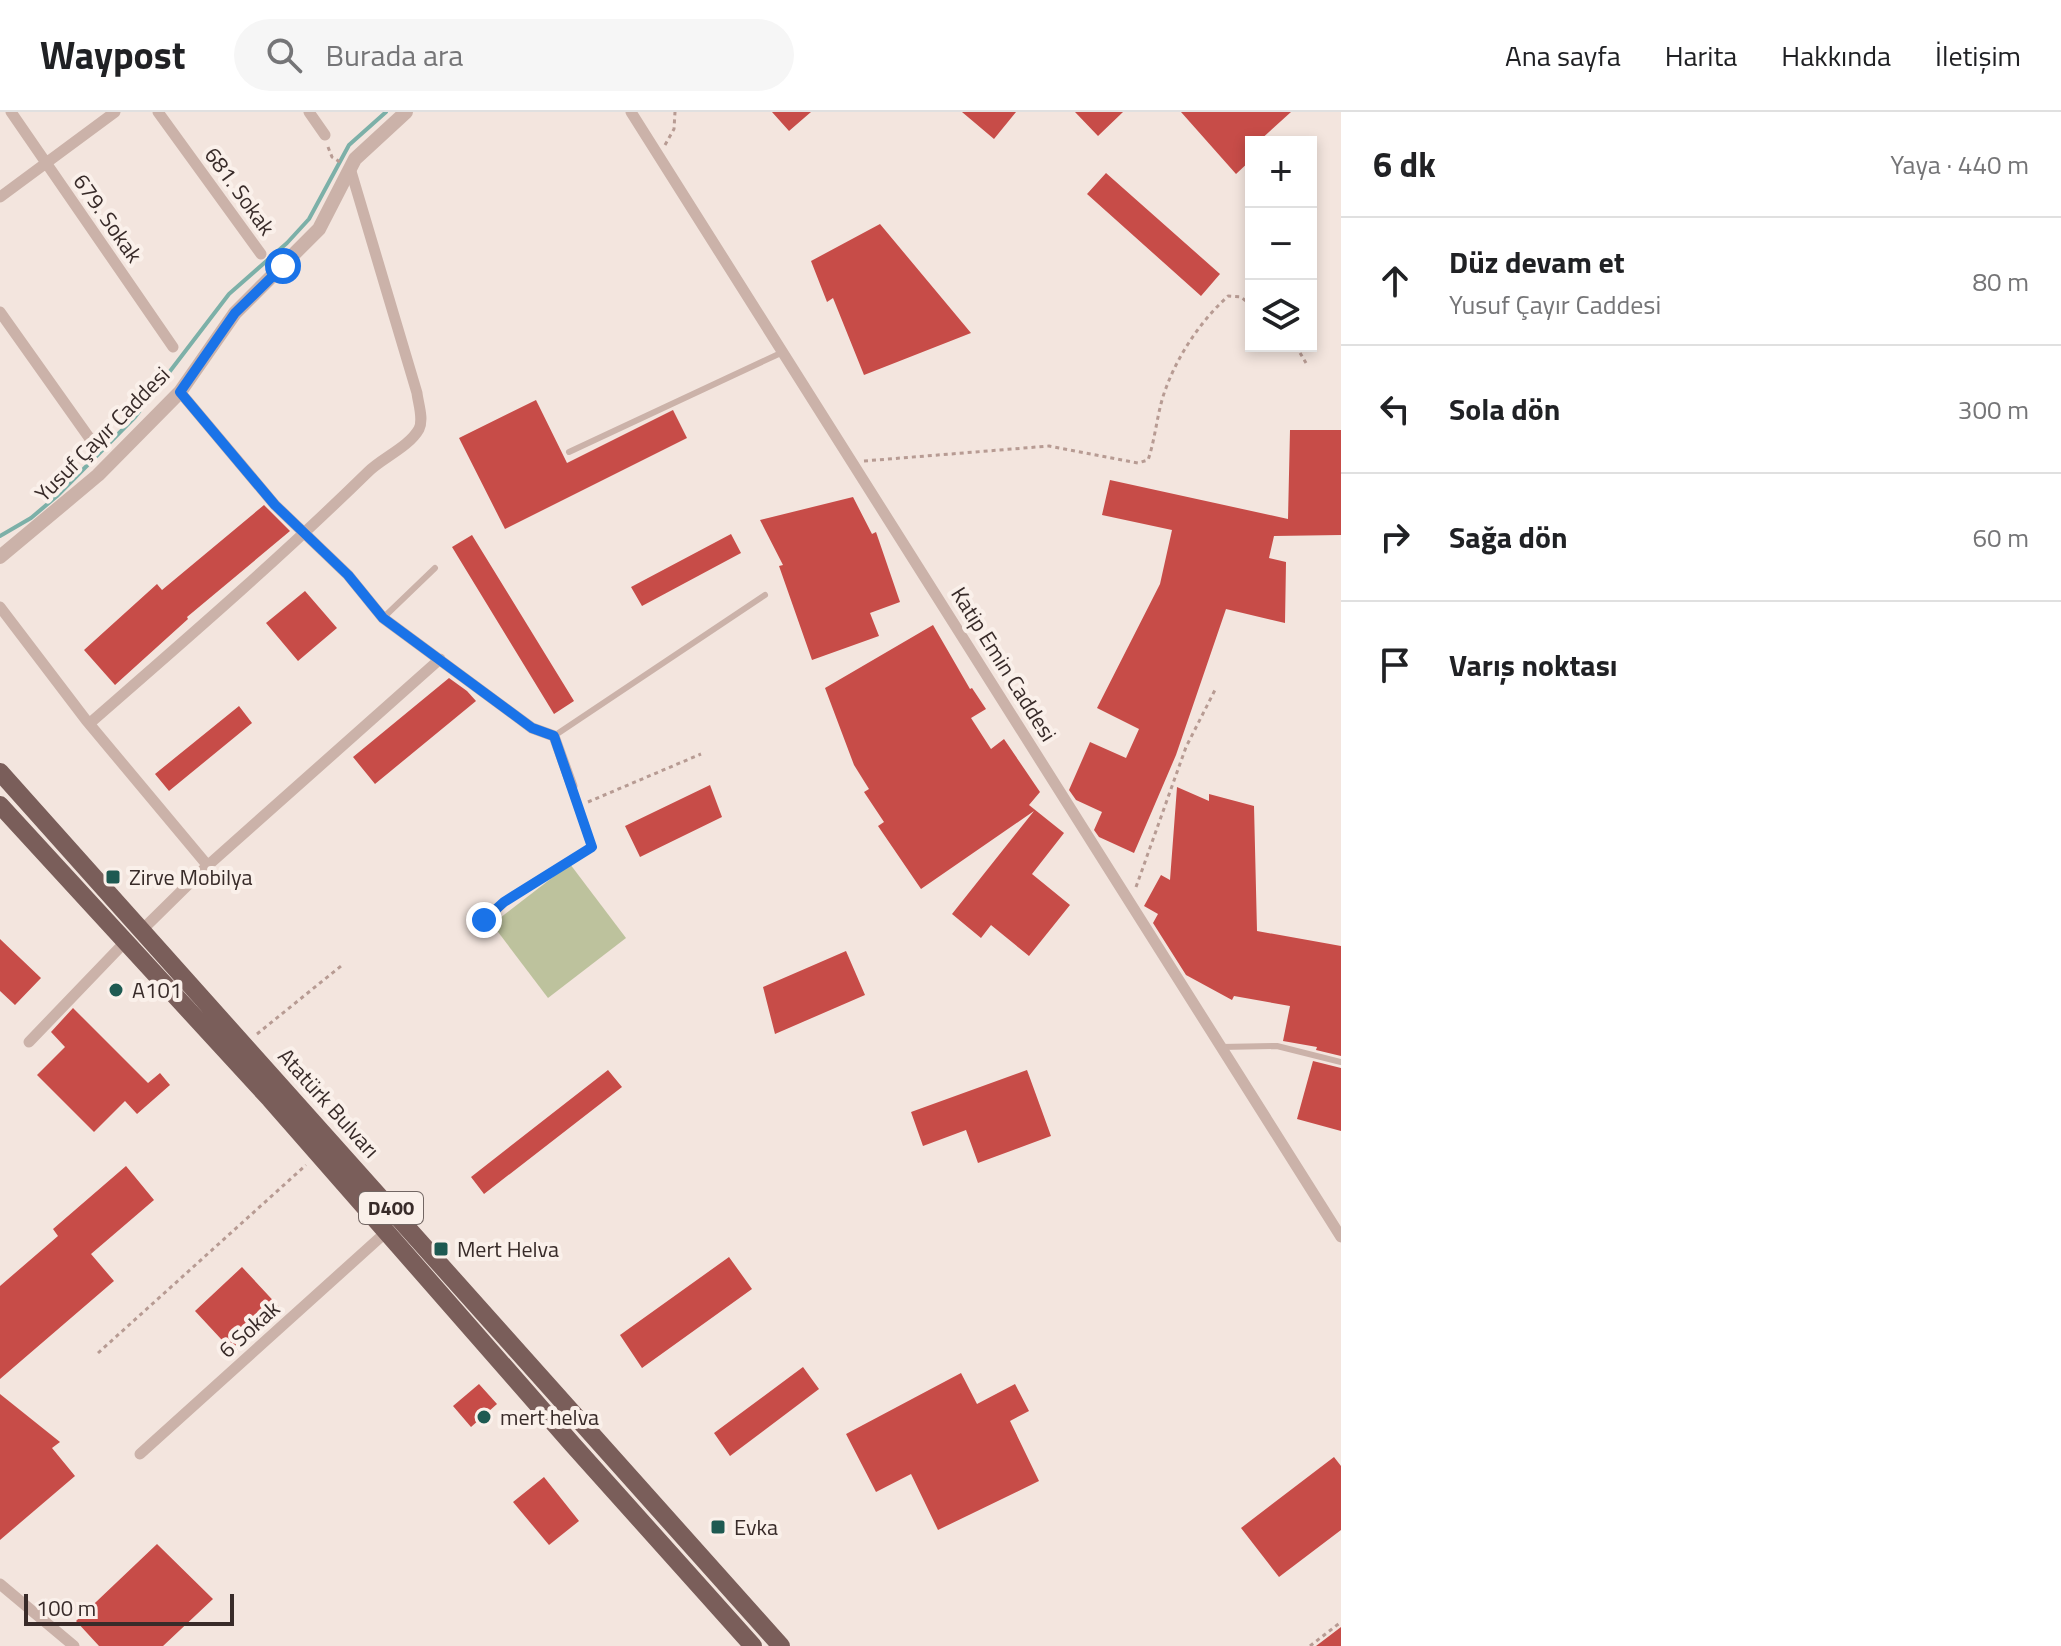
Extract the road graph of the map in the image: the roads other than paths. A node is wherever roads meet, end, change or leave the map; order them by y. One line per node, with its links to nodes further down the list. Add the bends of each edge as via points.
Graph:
1 (11, 112): 8 (street, 679. Sokak)
2 (115, 112): 8 (street)
3 (158, 112): 11 (street, 681. Sokak)
4 (309, 112): 7 (street)
5 (406, 112): 9 (street, Yusuf Çayır Caddesi)
6 (631, 112): 14 (street, Katip Emin Caddesi)
7 (325, 135)
8 (46, 163): 10 (street); 13 (street, 679. Sokak)
9 (350, 168): 15 (street, Yusuf Çayır Caddesi, via 319,229 235,313); 18 (street, via 421,417 419,428 405,443)
10 (0, 197)
11 (261, 254)
12 (0, 312): 16 (street)
13 (173, 347)
14 (783, 352): 17 (lane); 35 (street, Katip Emin Caddesi)
15 (180, 392): 18 (street); 19 (street, Yusuf Çayır Caddesi, via 98,475)
16 (93, 443)
17 (569, 452)
18 (304, 535): 23 (street, via 348,575); 25 (street)
19 (0, 557)
20 (435, 568): 23 (lane)
21 (765, 595): 26 (lane)
22 (0, 607): 25 (street)
23 (383, 618): 24 (street)
24 (440, 659): 26 (street, via 532,728); 30 (street)
25 (90, 723): 30 (street)
26 (554, 736): 28 (street)
27 (0, 772): 32 (main road, Atatürk Bulvarı / D400)
28 (572, 786): 31 (lane, via 592,847)
29 (0, 805): 33 (main road, Atatürk Bulvarı / D400)
30 (208, 866): 32 (street)
31 (484, 920)
32 (142, 930): 43 (main road, Atatürk Bulvarı / D400)
33 (126, 941): 34 (street); 37 (main road, Atatürk Bulvarı / D400)
34 (29, 1042)
35 (1221, 1047): 36 (lane, via 1277,1046); 38 (street, Katip Emin Caddesi)
36 (1341, 1062)
37 (385, 1233): 39 (street, 6 Sokak); 42 (main road, Atatürk Bulvarı / D400)
38 (1341, 1237)
39 (140, 1454)
40 (0, 1584): 41 (street)
41 (74, 1646)
42 (753, 1646)
43 (781, 1646)

